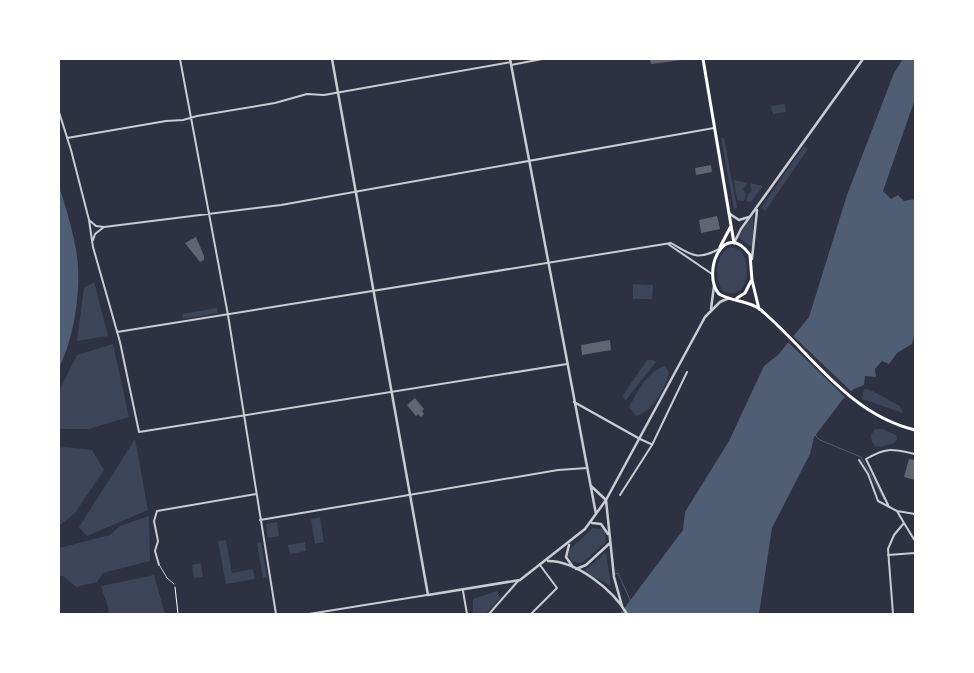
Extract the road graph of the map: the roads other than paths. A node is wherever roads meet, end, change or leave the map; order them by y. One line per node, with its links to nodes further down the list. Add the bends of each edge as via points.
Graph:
1 (180, 59): 9 (street)
2 (332, 59): 7 (street)
3 (542, 59): 6 (street)
4 (703, 59): 10 (main road)
5 (863, 59): 14 (street)
6 (511, 62): 7 (street); 12 (street)
7 (337, 92): 9 (street, via 307,94 275,103); 13 (street)
8 (59, 112): 11 (street)
9 (191, 117): 11 (street); 17 (street)
10 (715, 128): 12 (street); 15 (main road)
11 (67, 138): 18 (street)
12 (529, 161): 13 (street); 26 (street)
13 (355, 193): 17 (street); 30 (street)
14 (757, 209): 16 (street); 25 (street)
15 (729, 213): 16 (street, via 739,220); 19 (main road)
16 (752, 214): 22 (street)
17 (210, 216): 20 (street); 35 (street)
18 (89, 220): 20 (street); 21 (street)
19 (732, 225): 22 (main road); 24 (main road)
20 (104, 227): 21 (street)
21 (93, 240): 36 (street)
22 (734, 242): 24 (main road); 25 (main road, via 744,248)
23 (670, 244): 24 (street, via 696,256 708,255); 26 (street); 27 (street)
24 (719, 249): 27 (main road)
25 (752, 259): 28 (main road)
26 (549, 264): 30 (street); 37 (street)
27 (714, 275): 29 (main road)
28 (752, 280): 32 (main road, via 745,293); 34 (main road)
29 (714, 284): 31 (main road, via 719,294); 33 (street)
30 (373, 292): 35 (street); 39 (street)
31 (729, 298): 32 (main road); 33 (street)
32 (736, 298): 34 (main road)
33 (711, 309): 43 (street)
34 (759, 309): 42 (main road, via 851,398 873,414)
35 (228, 314): 36 (street); 41 (street)
36 (117, 332): 41 (street, via 139,432)
37 (567, 364): 39 (street); 40 (street)
38 (687, 372): 44 (street)
39 (391, 391): 41 (street); 50 (street)
40 (574, 402): 43 (street); 47 (street)
41 (244, 414): 49 (street)
42 (915, 430)
43 (640, 439): 44 (street); 52 (street)
44 (652, 445): 51 (street)
45 (915, 454): 53 (street, via 889,449 866,459)
46 (859, 460): 53 (street, via 878,501)
47 (587, 468): 48 (street); 50 (street)
48 (590, 485): 52 (street); 56 (street)
49 (256, 494): 57 (street); 67 (street, via 159,510 154,514 158,541 155,551)
50 (411, 495): 57 (street); 73 (street)
51 (620, 495)
52 (606, 500): 56 (street); 60 (street)
53 (890, 507): 54 (street)
54 (897, 510): 55 (street); 59 (street)
55 (915, 514)
56 (597, 515): 58 (street)
57 (260, 520): 75 (street)
58 (591, 523): 60 (street, via 603,526); 62 (street)
59 (904, 523): 61 (street); 65 (street, via 894,535)
60 (609, 536): 63 (street)
61 (915, 540)
62 (570, 543): 66 (street); 69 (street, via 566,557)
63 (610, 543): 69 (street, via 586,565); 74 (street, via 614,578)
64 (915, 553): 65 (street)
65 (888, 555): 81 (street)
66 (546, 561): 68 (street); 69 (street)
67 (159, 565): 71 (lane)
68 (540, 565): 70 (street); 79 (street, via 557,588)
69 (575, 569): 74 (street, via 605,587)
70 (520, 580): 72 (street); 78 (street)
71 (174, 584)
72 (463, 590): 73 (street); 77 (street)
73 (428, 595): 76 (street)
74 (622, 606): 80 (street)
75 (276, 614)
76 (309, 614)
77 (467, 614)
78 (489, 614)
79 (532, 614)
80 (627, 614)
81 (893, 614)

